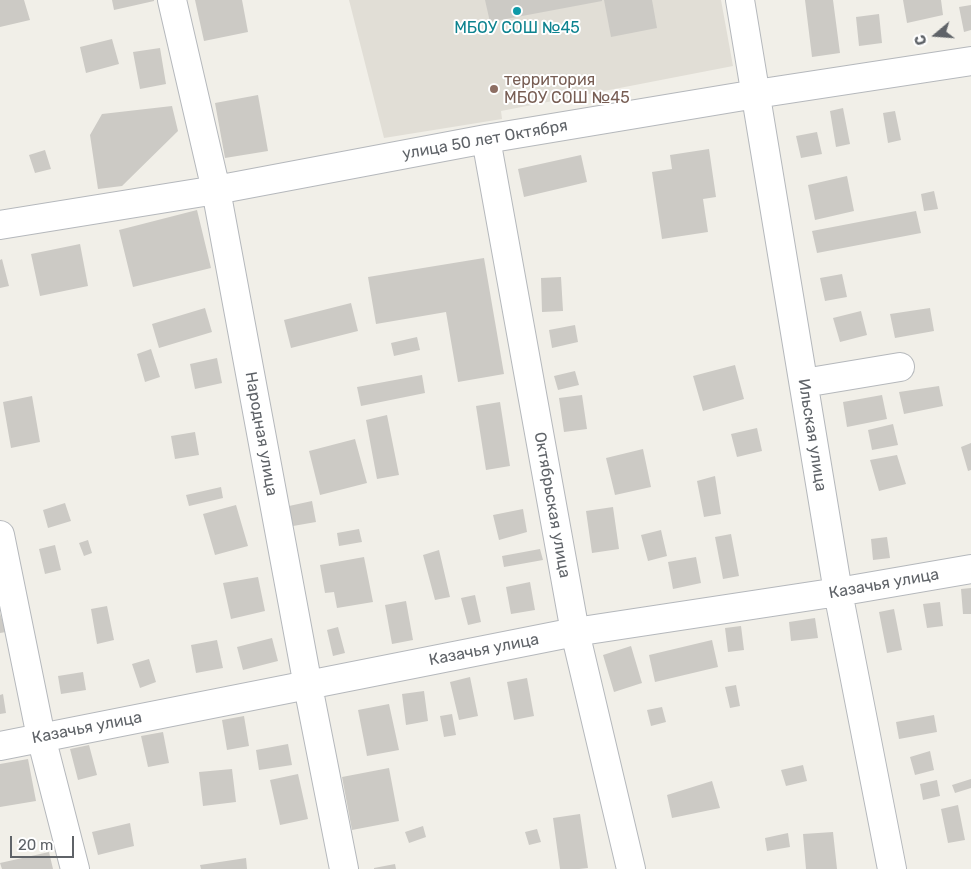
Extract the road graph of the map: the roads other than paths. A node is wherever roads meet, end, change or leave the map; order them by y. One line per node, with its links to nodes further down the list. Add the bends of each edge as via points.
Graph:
1 (172, 0): 6 (street, Народная улица)
2 (740, 0): 4 (street, Ильская улица)
3 (971, 61): 4 (street, улица 50 лет Октября)
4 (756, 94): 5 (street, улица 50 лет Октября); 9 (street, Ильская улица)
5 (486, 139): 6 (street, улица 50 лет Октября); 13 (street, Октябрьская улица)
6 (216, 190): 7 (street, улица 50 лет Октября); 14 (street, Народная улица)
7 (0, 224)
8 (900, 367): 9 (street)
9 (804, 383): 12 (street, Ильская улица)
10 (0, 535): 15 (street)
11 (971, 569): 12 (street, Казачья улица)
12 (838, 592): 13 (street, Казачья улица); 20 (street, Ильская улица)
13 (575, 632): 14 (street, Казачья улица); 19 (street, Октябрьская улица)
14 (308, 686): 15 (street, Казачья улица); 18 (street, Народная улица)
15 (41, 737): 16 (street, Казачья улица); 17 (street)
16 (0, 746)
17 (75, 869)
18 (344, 869)
19 (631, 869)
20 (892, 869)

